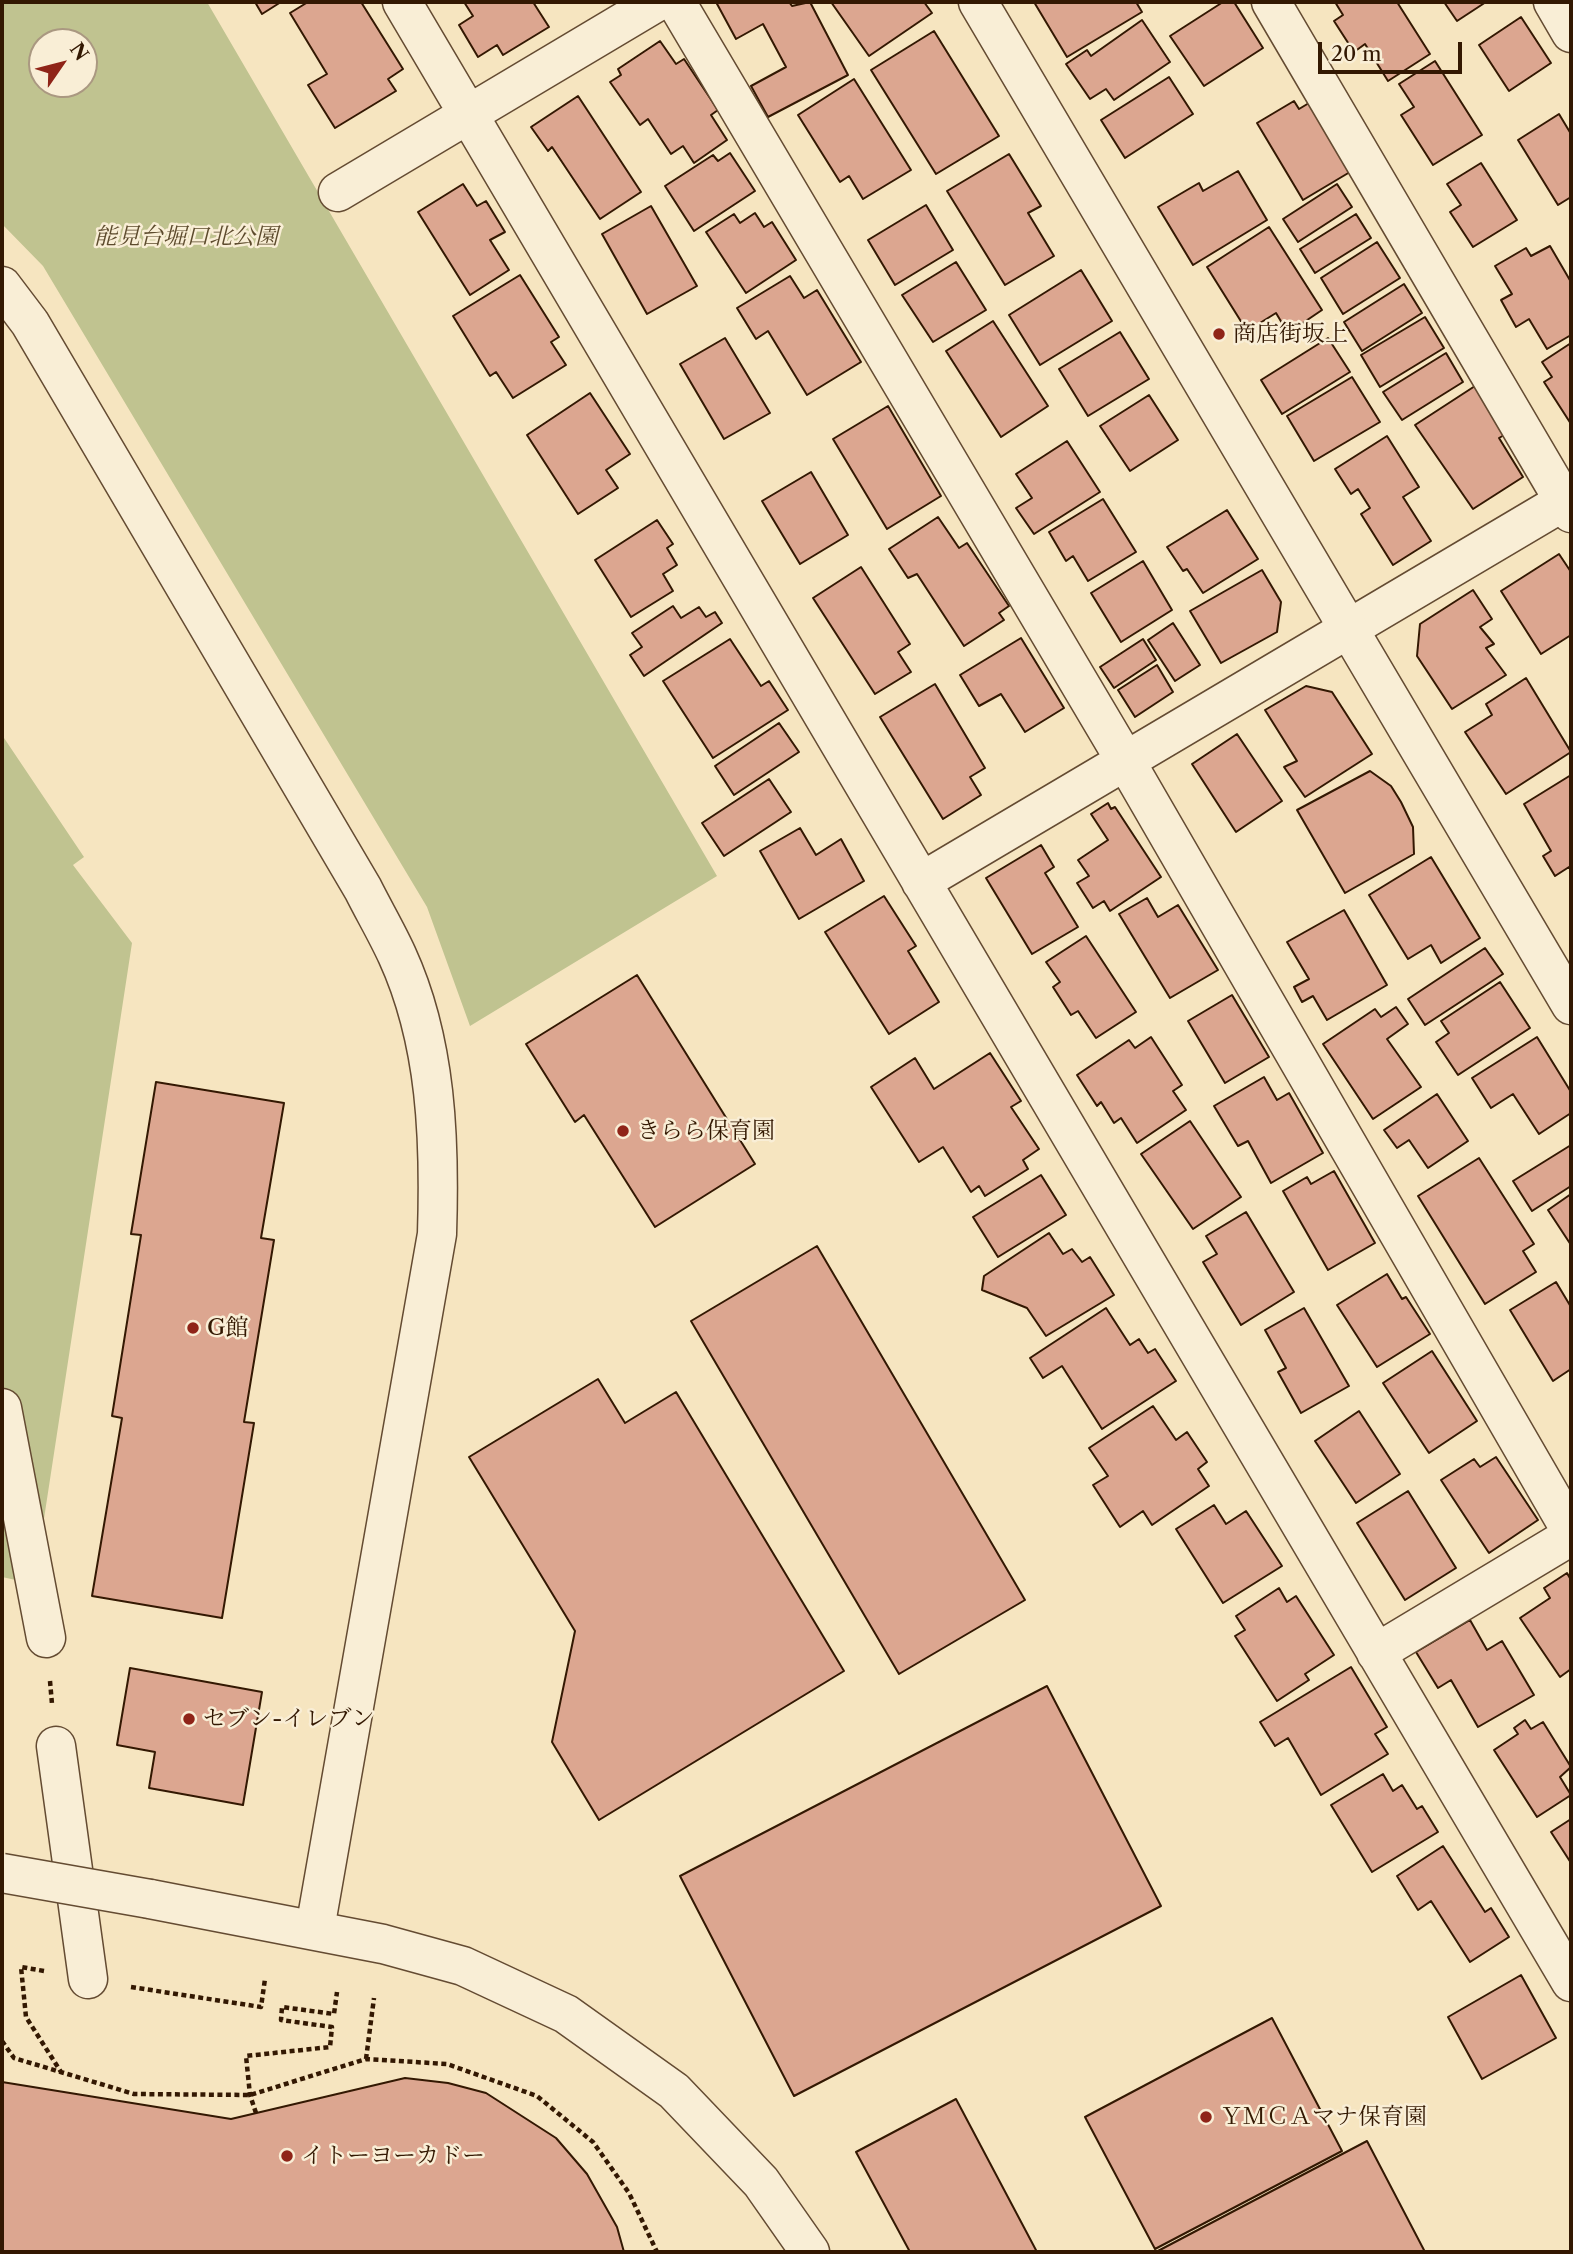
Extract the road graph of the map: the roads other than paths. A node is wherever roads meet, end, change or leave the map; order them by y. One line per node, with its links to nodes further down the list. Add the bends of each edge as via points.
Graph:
1 (402, 2): 8 (street)
2 (657, 2): 8 (street)
3 (676, 2): 13 (street)
4 (978, 2): 12 (street)
5 (1271, 2): 11 (street)
6 (1553, 2): 7 (street)
7 (1571, 33)
8 (469, 115): 9 (street); 14 (street)
9 (338, 191)
10 (2, 286): 22 (street, via 30,323 363,889 398,957 421,1022 439,1160 437,1234)
11 (1569, 504): 12 (street)
12 (1349, 626): 13 (street); 15 (street)
13 (1125, 760): 14 (street); 17 (street)
14 (921, 882): 19 (street)
15 (1571, 1004)
16 (2, 1408): 18 (street)
17 (1571, 1534): 19 (street)
18 (46, 1638)
19 (1376, 1653): 24 (street)
20 (56, 1746): 23 (street)
21 (2, 1873): 22 (street, bridge)
22 (315, 1929): 25 (street, via 463,1966 566,2014 674,2091 761,2182)
23 (88, 1979)
24 (1571, 1982)
25 (810, 2252)

